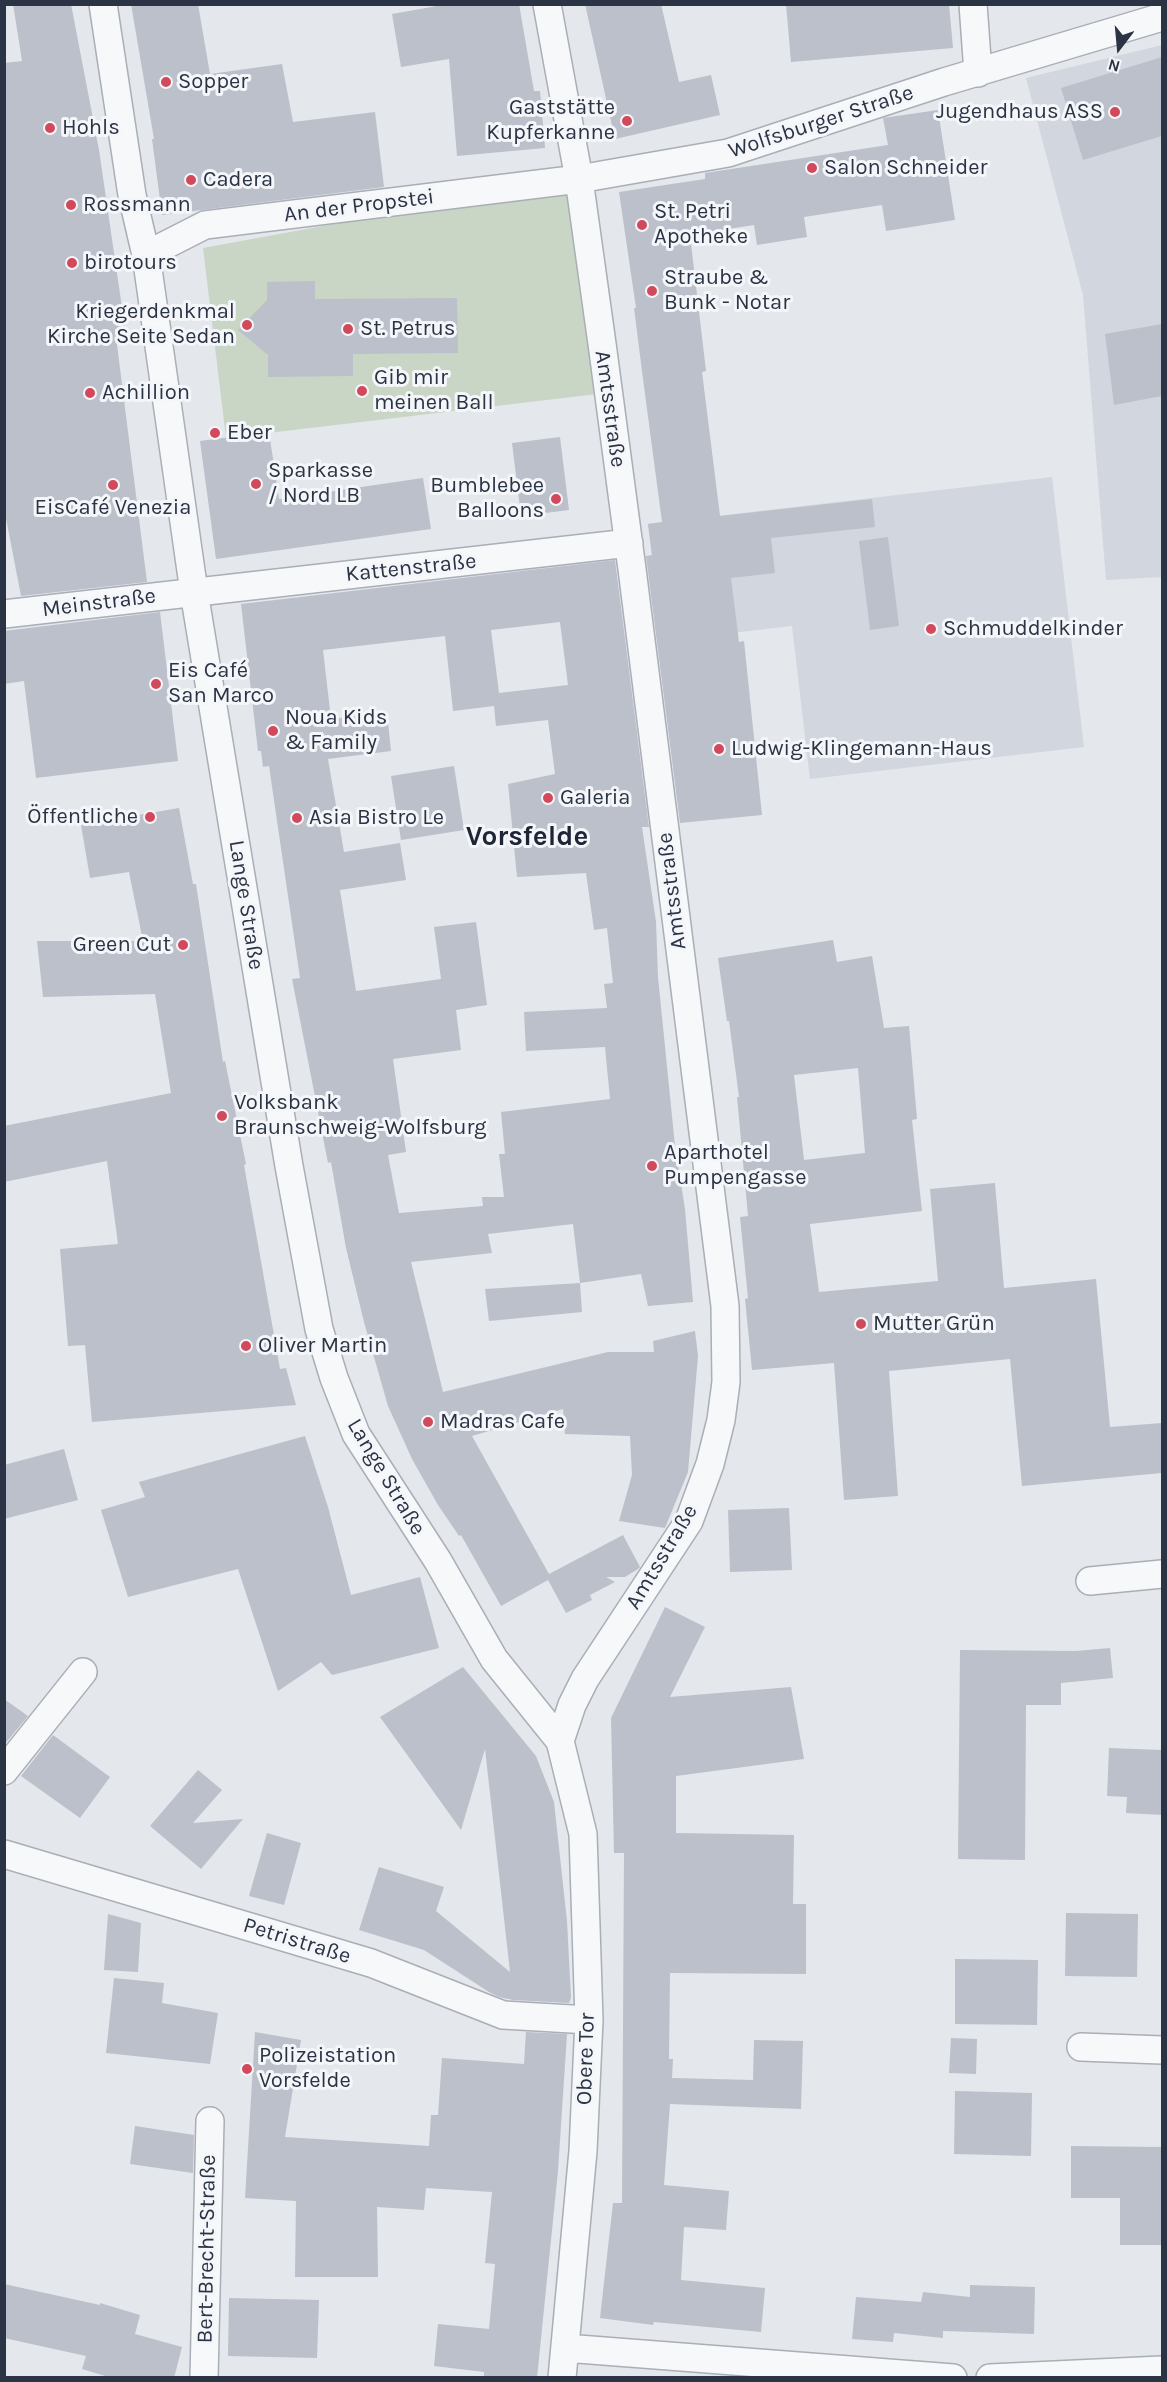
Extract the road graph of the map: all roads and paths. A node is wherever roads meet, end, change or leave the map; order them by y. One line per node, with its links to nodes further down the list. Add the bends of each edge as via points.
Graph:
1 (103, 4): 7 (street, Lange Straße, via 132,195)
2 (547, 4): 6 (street, Amtsstraße)
3 (973, 4): 5 (street)
4 (1162, 17): 5 (street, Wolfsburger Straße)
5 (978, 73): 6 (street, Wolfsburger Straße, via 728,153)
6 (579, 179): 7 (street, An der Propstei, via 205,225); 8 (street, Amtsstraße)
7 (146, 255): 9 (street, Lange Straße)
8 (629, 543): 9 (street, Kattenstraße); 14 (street, Amtsstraße, via 724,1306 726,1382 710,1464 689,1521 585,1679)
9 (194, 592): 10 (street, Meinstraße); 14 (street, Lange Straße, via 289,1167 319,1329 334,1378 356,1434 438,1561 494,1659)
10 (4, 614)
11 (1162, 1574): 12 (street)
12 (1090, 1581)
13 (83, 1672): 15 (street)
14 (560, 1742): 17 (street, Obere Tor, via 583,1834)
15 (4, 1771)
16 (4, 1854): 17 (street, Petristraße, via 371,1963 503,2015)
17 (589, 2020): 21 (street, Obere Tor, via 583,2151)
18 (1081, 2047): 19 (street)
19 (1162, 2050)
20 (210, 2121): 24 (street, Bert-Brecht-Straße)
21 (565, 2348): 25 (street, Obere Tor); 26 (street)
22 (1162, 2370): 23 (street)
23 (1021, 2377): 27 (street)
24 (204, 2378)
25 (562, 2378)
26 (953, 2378)
27 (990, 2378)

